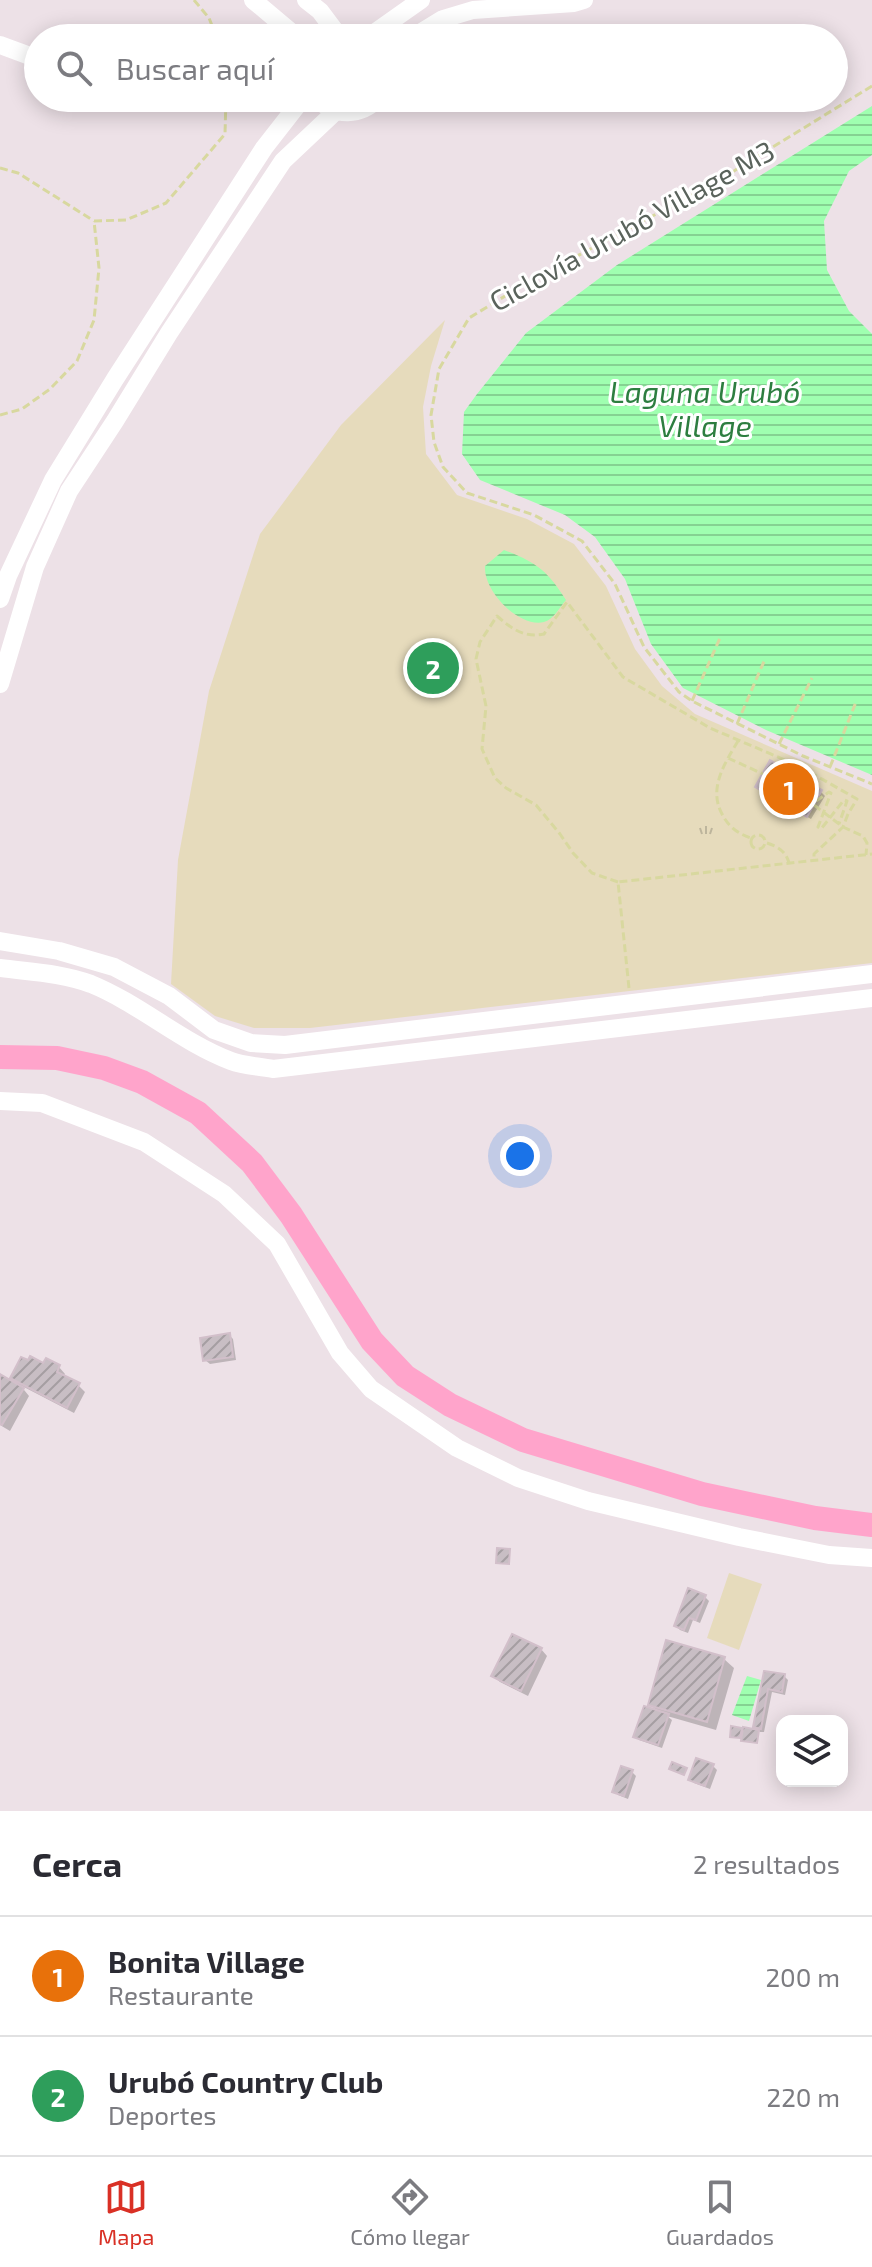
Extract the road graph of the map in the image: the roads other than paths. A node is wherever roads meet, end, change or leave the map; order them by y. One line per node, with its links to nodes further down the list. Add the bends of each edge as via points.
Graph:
1 (253, 0): 6 (street)
2 (306, 0): 7 (street)
3 (421, 0): 8 (street)
4 (584, 0): 5 (street)
5 (524, 3): 9 (street, via 473,10)
6 (281, 24)
7 (328, 24)
8 (389, 24)
9 (435, 24)
10 (0, 45): 11 (street)
11 (24, 54)
12 (292, 112): 14 (street, via 61,467)
13 (335, 112): 15 (street, via 283,161 69,491 35,567)
14 (0, 599)
15 (0, 684)
16 (0, 941): 22 (street, via 114,967 169,996 214,1030)
17 (0, 968): 24 (street, via 90,984 194,1044)
18 (872, 974): 19 (street)
19 (850, 977): 21 (street); 22 (street, via 285,1045)
20 (872, 998): 21 (street)
21 (853, 1000): 24 (street, via 273,1069)
22 (251, 1043): 24 (street)
23 (0, 1057): 26 (main road, via 57,1058 104,1068 198,1113 252,1163 372,1341 405,1376 450,1405 523,1440 702,1494)
24 (245, 1064)
25 (0, 1101): 27 (street, via 42,1103 144,1142 224,1194 277,1244 340,1353 371,1389 457,1448 518,1478 588,1501 799,1549)
26 (872, 1525)
27 (872, 1558)

